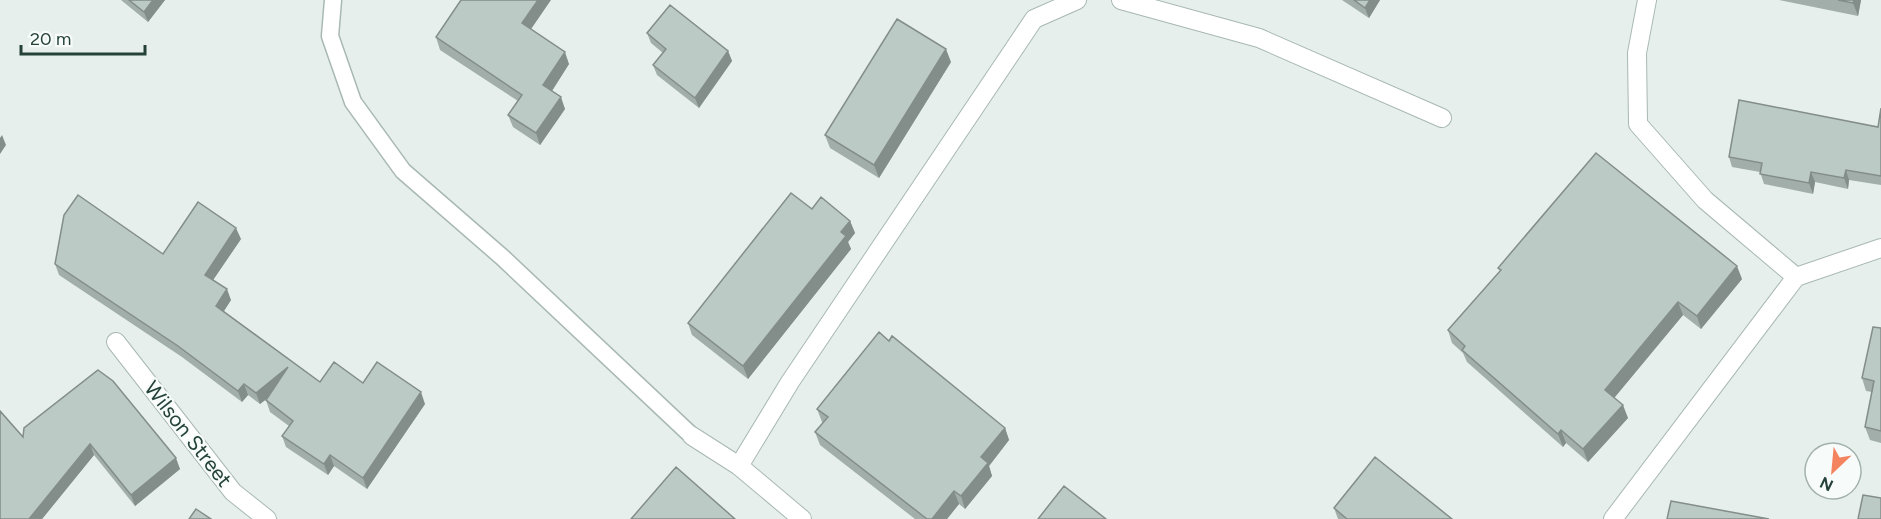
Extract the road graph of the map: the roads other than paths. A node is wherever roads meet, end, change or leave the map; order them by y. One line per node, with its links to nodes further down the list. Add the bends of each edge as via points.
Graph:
1 (333, 0): 9 (lane, via 330,36 353,102 403,171 502,257)
2 (1077, 0): 10 (street, via 1034,19 789,382)
3 (1121, 0): 5 (street, via 1259,39)
4 (1647, 0): 7 (street, via 1637,53 1638,124 1706,200)
5 (1442, 118)
6 (1881, 248): 7 (street)
7 (1796, 277): 13 (street)
8 (116, 342): 11 (street, Wilson Street, via 233,492)
9 (692, 436): 10 (street)
10 (739, 466): 12 (street)
11 (267, 519)
12 (802, 519)
13 (1613, 519)

